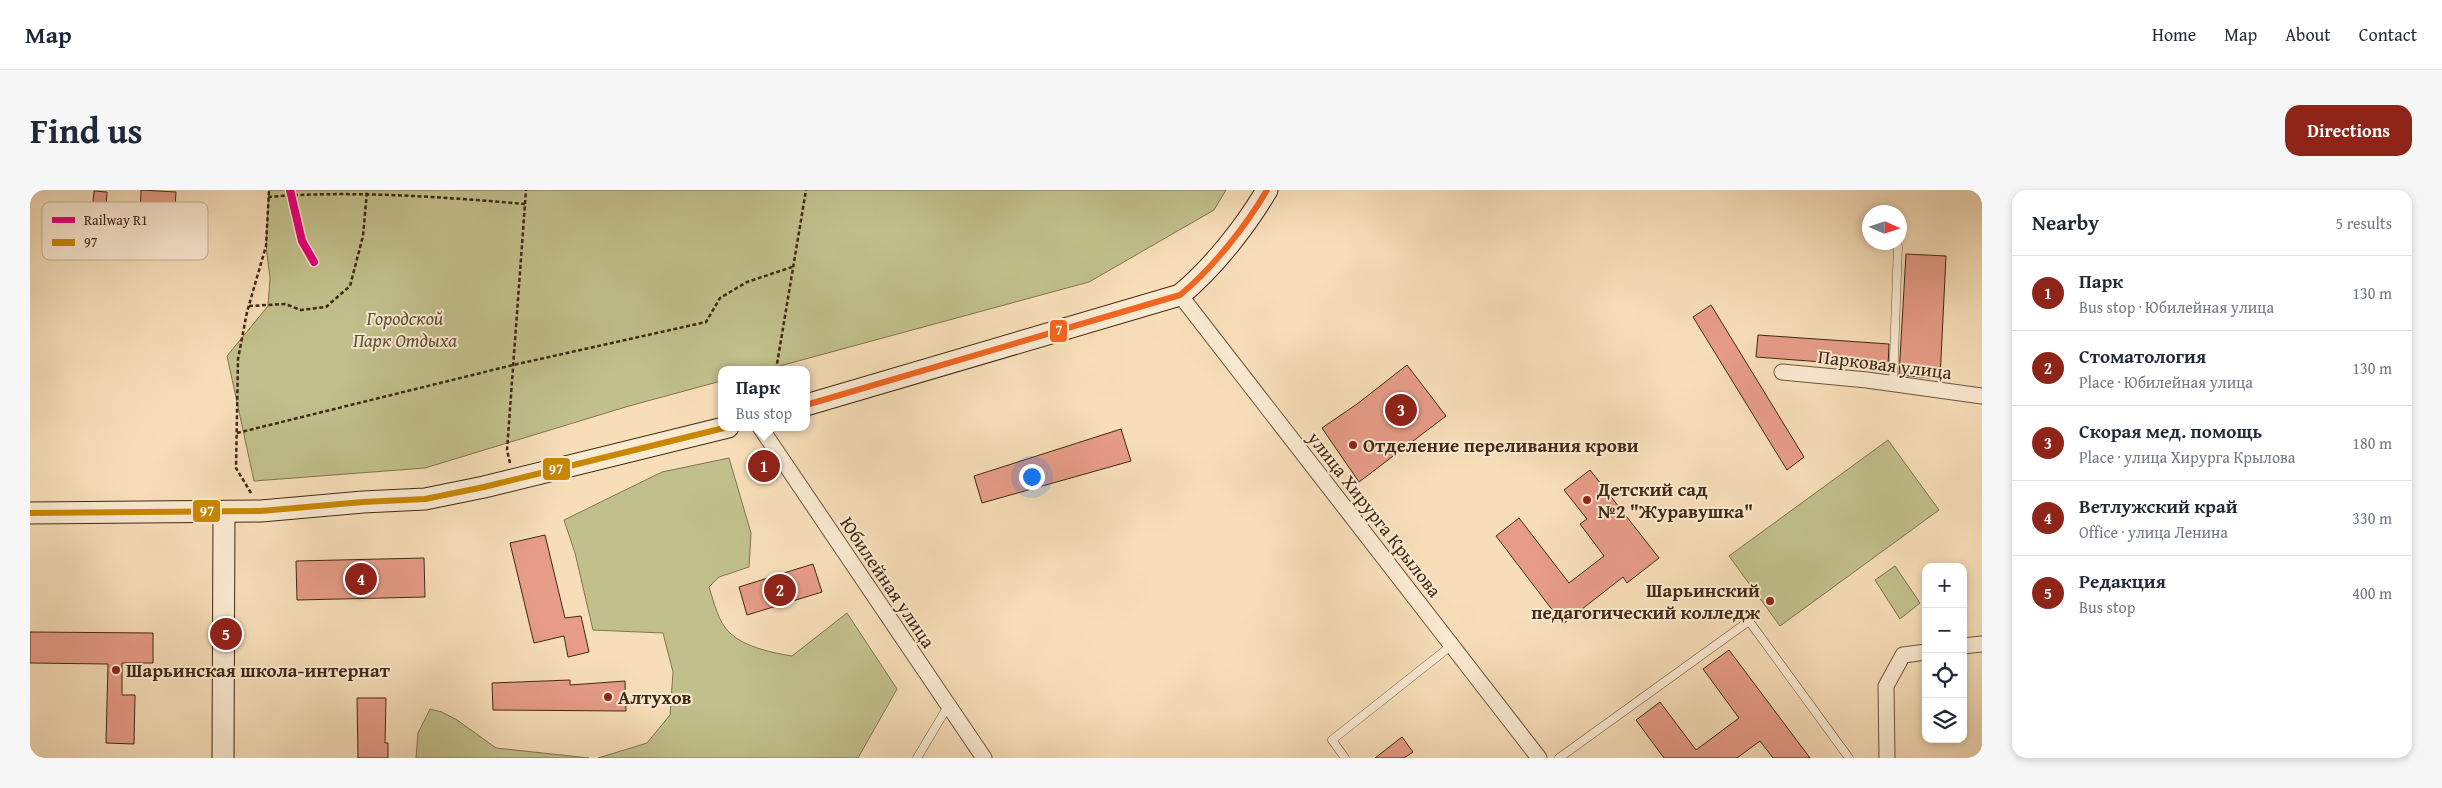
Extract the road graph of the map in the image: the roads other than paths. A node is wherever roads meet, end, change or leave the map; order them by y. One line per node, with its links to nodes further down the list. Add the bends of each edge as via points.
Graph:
1 (1267, 190): 3 (street, via 1233,237 1194,284)
2 (1898, 250): 5 (lane)
3 (1180, 295): 7 (street); 13 (street, улица Хирурга Крылова)
4 (1782, 372): 5 (street, Парковая улица)
5 (1893, 383): 6 (street, Парковая улица)
6 (1982, 396)
7 (810, 404)
8 (718, 429): 10 (street, via 425,499)
9 (763, 431): 16 (street, Юбилейная улица)
10 (224, 512): 11 (street); 17 (street)
11 (30, 513)
12 (1982, 644): 14 (street)
13 (1452, 645): 20 (lane, via 1332,740); 21 (street, улица Хирурга Крылова)
14 (1967, 646)
15 (1922, 653): 24 (street, via 1903,655 1886,686)
16 (948, 706): 18 (lane); 19 (street, Юбилейная улица)
17 (223, 758)
18 (917, 758)
19 (984, 758)
20 (1345, 758)
21 (1539, 758)
22 (1559, 758): 23 (lane, via 1749,621)
23 (1850, 758)
24 (1887, 758)

